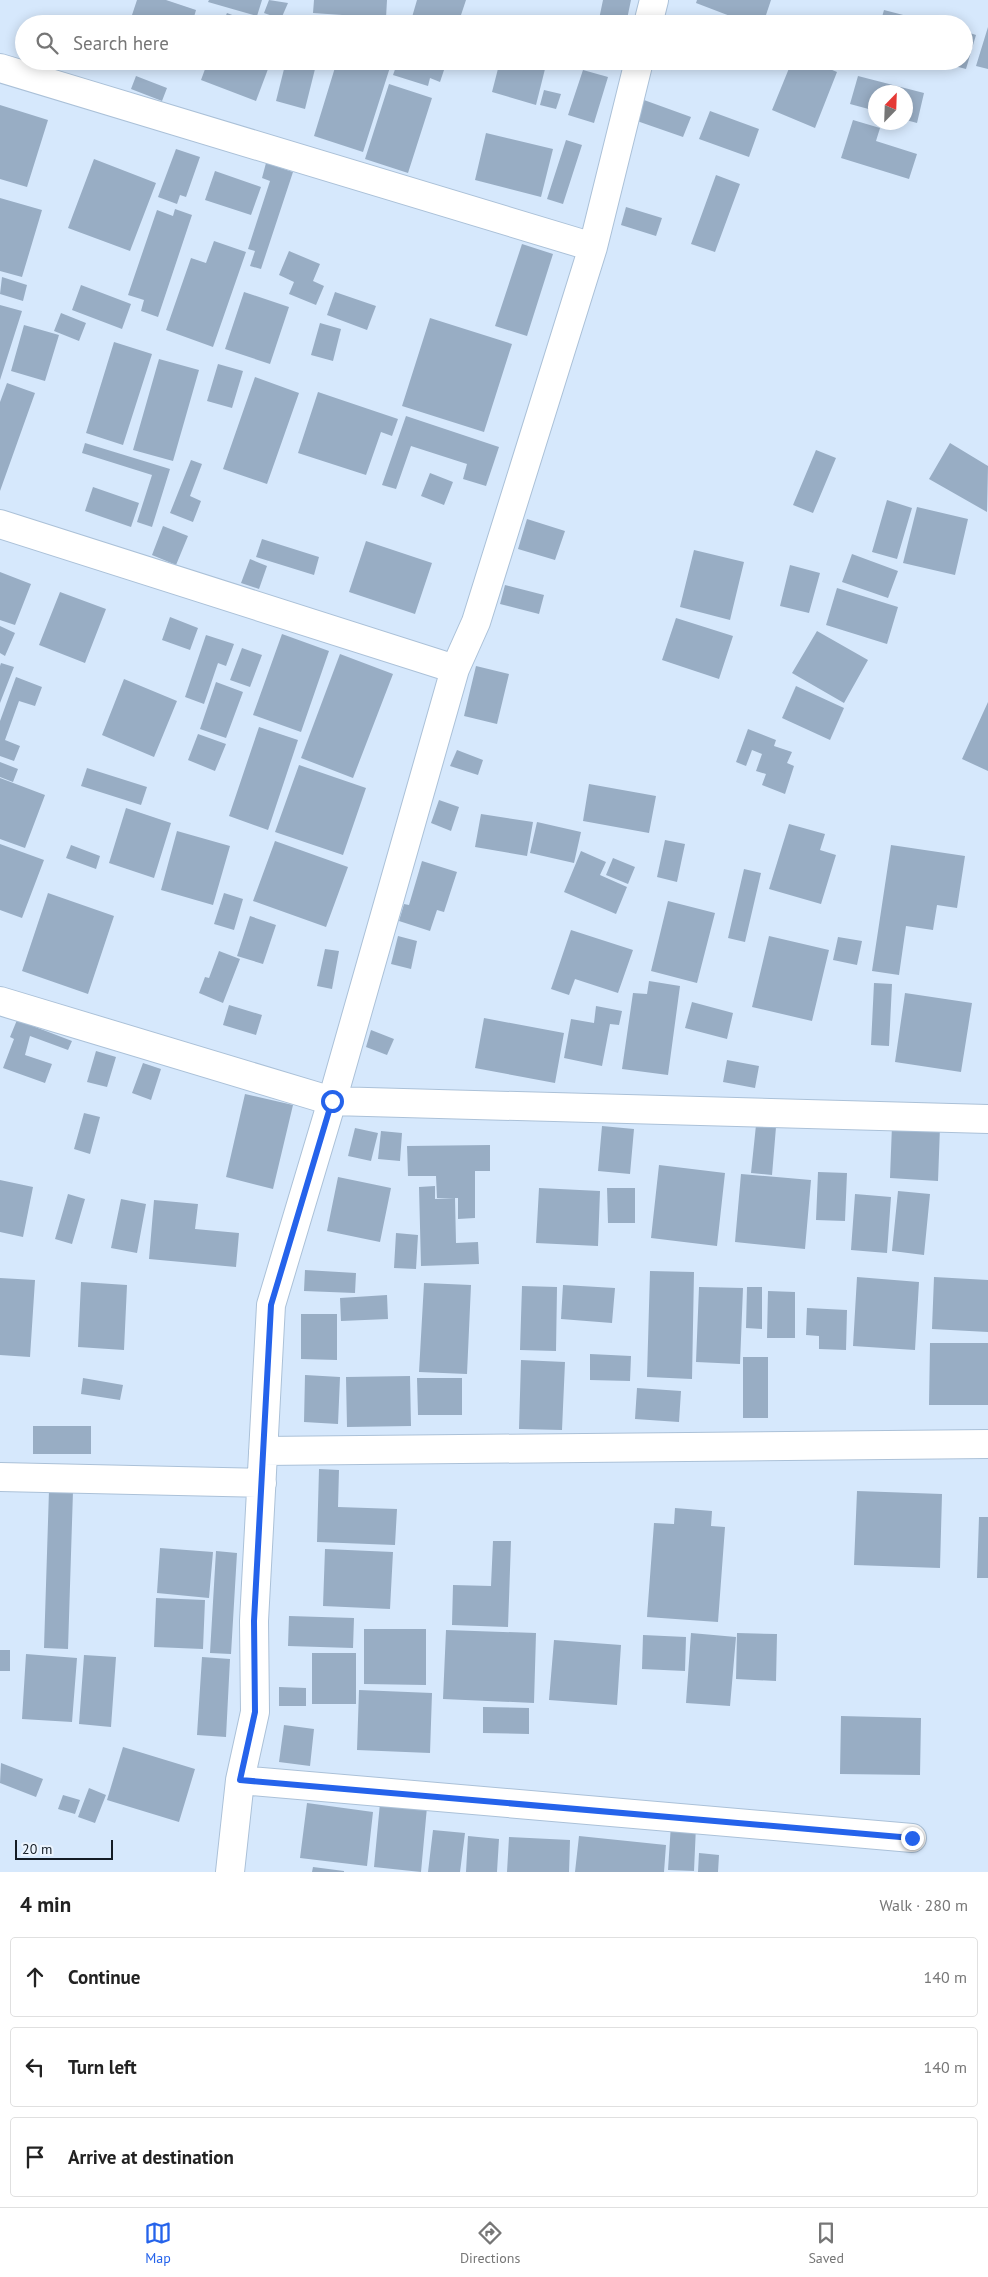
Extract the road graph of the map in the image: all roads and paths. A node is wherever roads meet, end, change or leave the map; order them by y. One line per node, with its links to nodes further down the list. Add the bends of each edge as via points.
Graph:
1 (654, 0): 2 (street)
2 (650, 15)
3 (0, 68): 5 (street)
4 (637, 70): 5 (street)
5 (593, 247): 7 (street, via 476,622)
6 (0, 524): 7 (street)
7 (455, 670): 9 (street)
8 (0, 1001): 9 (street)
9 (332, 1101): 10 (street); 12 (street, via 271,1305)
10 (988, 1119)
11 (988, 1444): 12 (street)
12 (263, 1451): 14 (street)
13 (0, 1477): 14 (street)
14 (262, 1483): 15 (street, via 254,1621 255,1712)
15 (240, 1780): 16 (street); 17 (street)
16 (912, 1838)
17 (230, 1872)

